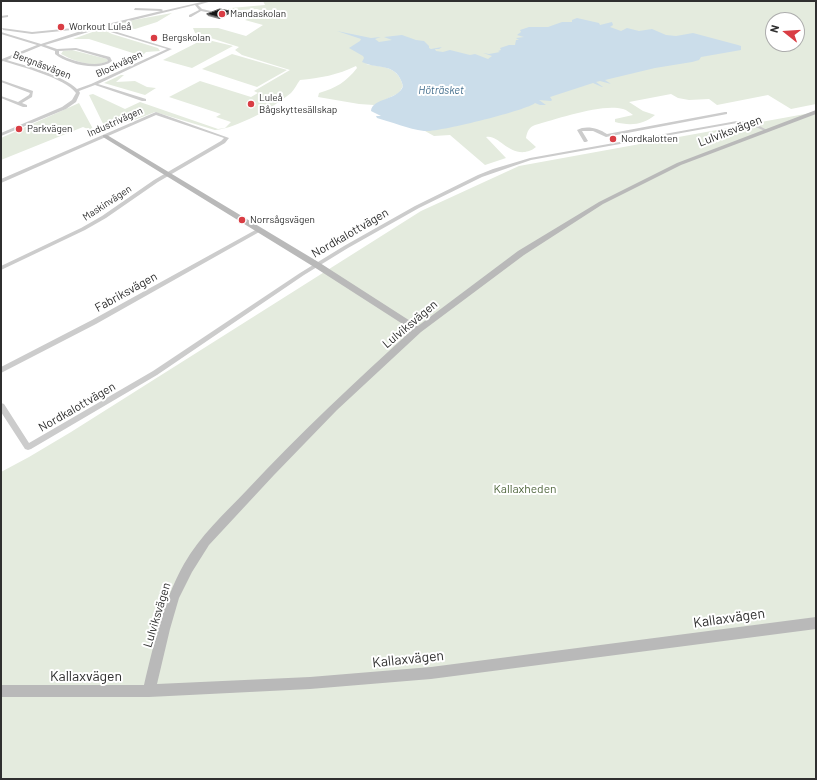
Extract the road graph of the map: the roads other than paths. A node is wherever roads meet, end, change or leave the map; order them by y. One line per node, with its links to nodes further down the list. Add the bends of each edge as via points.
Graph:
1 (210, 1): 2 (street)
2 (195, 4): 5 (street); 6 (street)
3 (174, 6): 5 (street)
4 (134, 9): 5 (street)
5 (161, 10): 13 (street)
6 (201, 10): 7 (street); 9 (street)
7 (210, 12)
8 (7, 16): 10 (street)
9 (190, 16)
10 (1, 17)
11 (1, 29): 13 (street, via 25,32 83,28)
12 (105, 29): 19 (street, Blockvägen, via 170,49)
13 (88, 31): 15 (street)
14 (1, 33): 15 (street)
15 (41, 45): 16 (street); 17 (street)
16 (57, 50): 16 (street, via 87,51 109,58 110,62 100,66 84,64 60,56)
17 (2, 60): 20 (street, Bergnäsvägen, via 60,80)
18 (2, 81): 23 (street, via 32,92 31,96)
19 (95, 84): 20 (street, Blockvägen); 22 (street)
20 (78, 90): 28 (street, Bergnäsvägen, via 76,99 68,105)
21 (1, 97): 23 (street)
22 (144, 100)
23 (19, 104): 24 (street)
24 (25, 106)
25 (816, 112): 27 (main road, Lulviksvägen)
26 (725, 113): 30 (street, via 606,136 595,130 578,130)
27 (765, 130): 35 (street, Nordkalottvägen, via 750,123 737,122 509,165 480,176 422,205); 37 (main road, Lulviksvägen, via 679,164 601,203 521,253)
28 (1, 135)
29 (105, 136): 31 (street, Industrivägen, via 158,114 226,137); 32 (main road); 33 (street, Industrivägen)
30 (586, 141)
31 (219, 145): 32 (street, Maskinvägen)
32 (167, 174): 34 (main road); 36 (street, Maskinvägen, via 83,229)
33 (1, 181)
34 (259, 230): 35 (main road); 38 (street, Fabriksvägen, via 94,322)
35 (316, 265): 37 (main road); 39 (street, Nordkalottvägen, via 155,373 28,447)
36 (1, 268)
37 (418, 330): 42 (main road, Lulviksvägen, via 334,407 205,542 188,568 174,597)
38 (1, 370)
39 (1, 406)
40 (816, 623): 42 (main road, Kallaxvägen, via 431,673 310,683)
41 (1, 691): 42 (main road, Kallaxvägen)
42 (149, 691)

